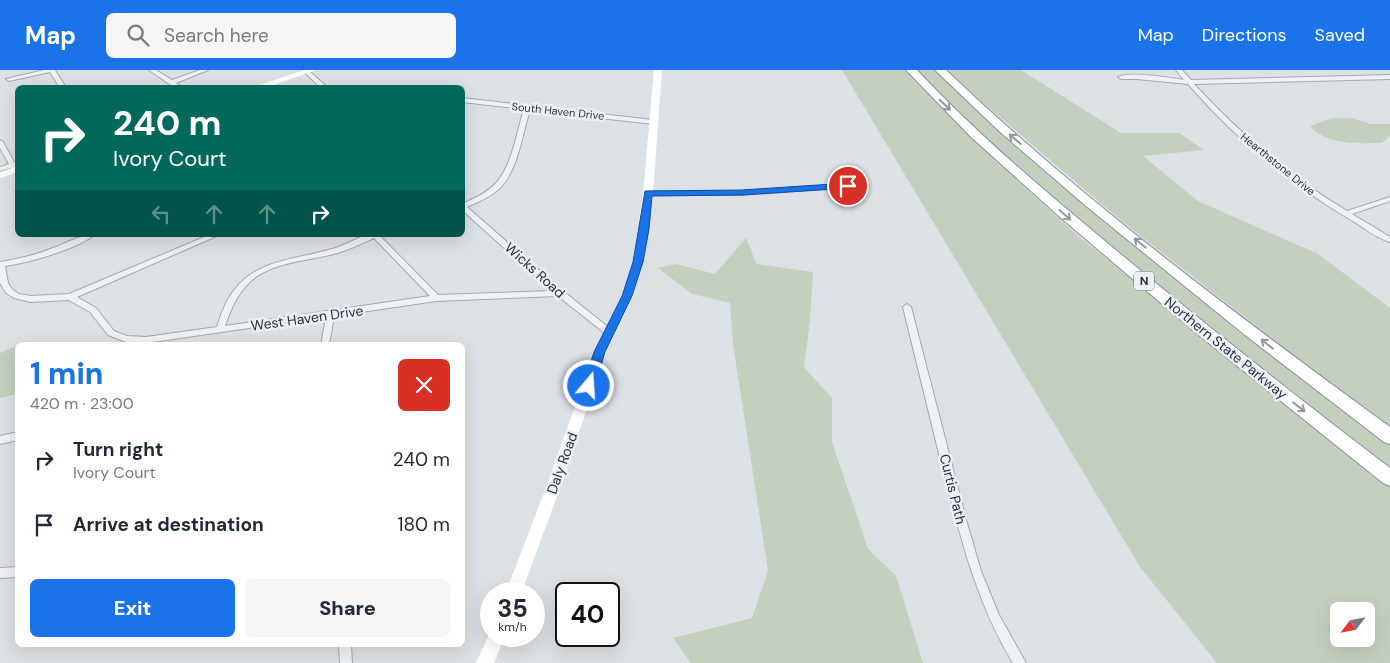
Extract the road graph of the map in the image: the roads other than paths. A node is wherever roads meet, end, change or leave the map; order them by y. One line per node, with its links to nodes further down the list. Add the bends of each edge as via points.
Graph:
1 (52, 70): 13 (street); 16 (street)
2 (152, 70): 14 (street)
3 (205, 70): 14 (street)
4 (658, 70): 22 (street, Daly Road)
5 (912, 70): 52 (highway, Northern State Parkway / N, one-way to 52, via 970,129 1107,250)
6 (940, 70): 50 (highway, Northern State Parkway / N, one-way to 6, via 1150,252 1018,141)
7 (1180, 70): 15 (street, Hearthstone Drive)
8 (1346, 70): 11 (street)
9 (308, 71): 18 (street); 19 (street)
10 (1121, 77): 15 (street)
11 (1355, 77): 12 (street); 15 (street)
12 (1390, 77)
13 (9, 79)
14 (173, 82): 17 (street)
15 (1189, 82): 34 (street, Hearthstone Drive, via 1252,146)
16 (62, 85)
17 (176, 85)
18 (264, 85)
19 (322, 85)
20 (465, 100): 21 (street, South Haven Drive)
21 (528, 108): 22 (street, South Haven Drive); 32 (street, via 501,182)
22 (653, 122): 30 (street, Daly Road)
23 (0, 142): 24 (street)
24 (15, 165)
25 (15, 167): 27 (street)
26 (15, 168): 28 (street)
27 (0, 169)
28 (0, 175)
29 (848, 186): 30 (street, via 742,193)
30 (648, 193): 47 (street, Daly Road, via 638,262)
31 (1390, 199): 34 (street)
32 (465, 205)
33 (465, 208): 41 (street, Wicks Road)
34 (1346, 214): 39 (street, Hearthstone Drive)
35 (85, 237): 40 (street, via 50,252)
36 (210, 237): 42 (street)
37 (370, 237): 46 (street, via 254,275 227,304)
38 (377, 237): 43 (street)
39 (1390, 240)
40 (0, 264): 42 (street, via 4,283 17,296 31,300)
41 (560, 293): 43 (street, West Haven Drive); 47 (street, Wicks Road)
42 (70, 297): 46 (street, West Haven Drive, via 93,310 110,333 126,338 146,340)
43 (436, 298): 45 (street, West Haven Drive)
44 (907, 307): 60 (street, Curtis Path, via 966,543 990,611)
45 (330, 315): 46 (street, West Haven Drive); 48 (street)
46 (220, 329)
47 (610, 333): 55 (street, Daly Road, via 600,352)
48 (326, 342)
49 (15, 437): 51 (street)
50 (1390, 437)
51 (0, 440)
52 (1390, 478)
53 (15, 572): 54 (street)
54 (0, 573)
55 (518, 582)
56 (345, 647): 58 (street)
57 (492, 647): 59 (street)
58 (346, 663)
59 (485, 663)
60 (1020, 663)

